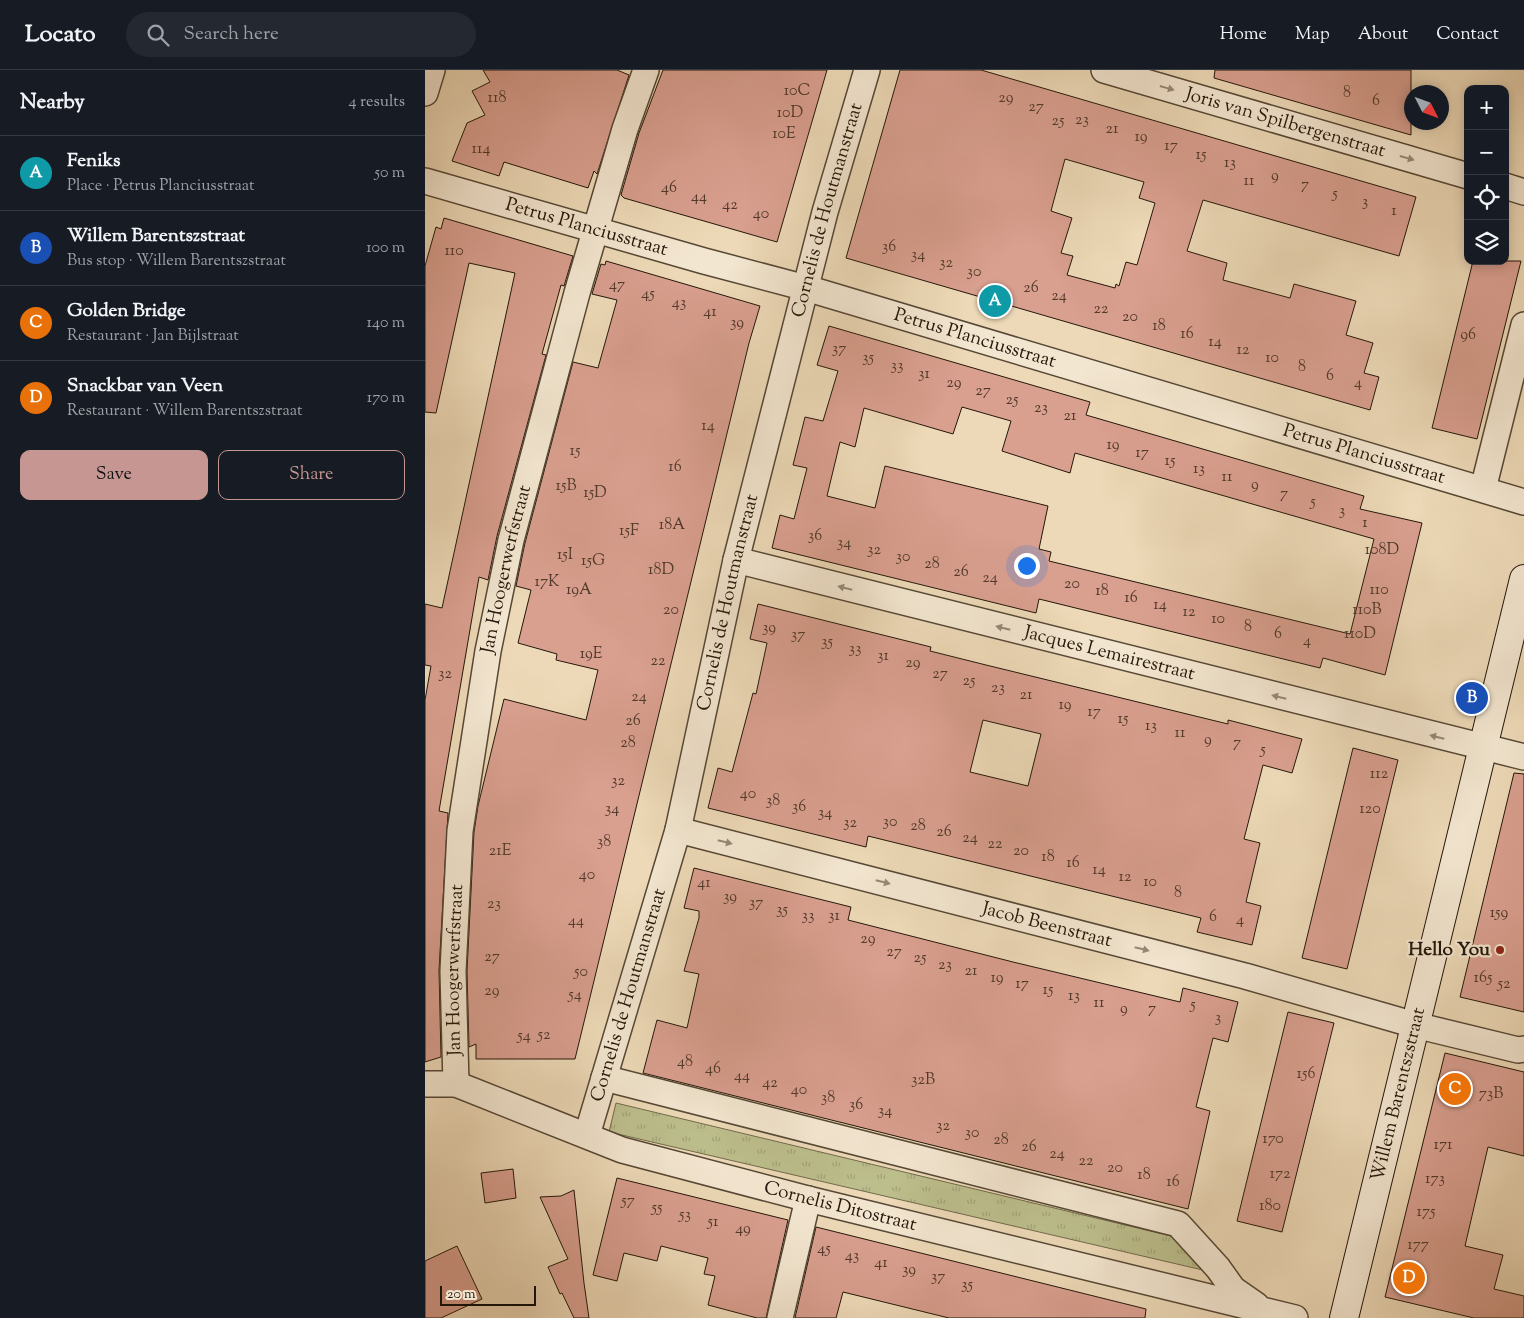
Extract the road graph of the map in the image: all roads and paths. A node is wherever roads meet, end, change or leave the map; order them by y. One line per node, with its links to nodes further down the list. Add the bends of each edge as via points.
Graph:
1 (432, 70): 5 (street)
2 (645, 70): 10 (street, Jan Hoogerwerfstraat)
3 (867, 70): 11 (street, Cornelis de Houtmanstraat)
4 (1103, 70): 6 (street, Joris van Spilbergenstraat, one-way to 6)
5 (425, 93)
6 (1465, 175)
7 (425, 181): 10 (street, Petrus Planciusstraat)
8 (1509, 187): 9 (street)
9 (1524, 192)
10 (595, 230): 11 (street, Petrus Planciusstraat); 24 (street, Jan Hoogerwerfstraat, via 511,540 488,651 460,831 453,971)
11 (806, 288): 13 (street, Petrus Planciusstraat); 15 (street, Cornelis de Houtmanstraat)
12 (1524, 325): 13 (street)
13 (1483, 489): 14 (street, Petrus Planciusstraat)
14 (1524, 502)
15 (736, 560): 17 (street, Jacques Lemairestraat, one-way to 15); 19 (street, Cornelis de Houtmanstraat)
16 (1524, 579): 17 (street, Willem Barentszstraat)
17 (1484, 749): 18 (street, Jacques Lemairestraat); 20 (street, Willem Barentszstraat)
18 (1524, 757)
19 (678, 830): 20 (street, Jacob Beenstraat, one-way to 20, via 1245,976); 22 (street, Cornelis de Houtmanstraat)
20 (1415, 1024): 21 (street, Jacob Beenstraat); 30 (street, Willem Barentszstraat)
21 (1524, 1049)
22 (604, 1078): 25 (street, Cornelis de Houtmanstraat); 27 (street, Cornelis Ditostraat, via 1177,1224 1233,1289)
23 (425, 1084): 24 (street, Cornelis Ditostraat)
24 (456, 1084): 25 (street, Cornelis Ditostraat)
25 (587, 1135): 26 (street, Cornelis Ditostraat, via 622,1150)
26 (809, 1199): 27 (street, Cornelis Ditostraat); 28 (street)
27 (1262, 1310): 29 (street, Cornelis Ditostraat)
28 (780, 1318)
29 (1295, 1318)
30 (1344, 1318)

